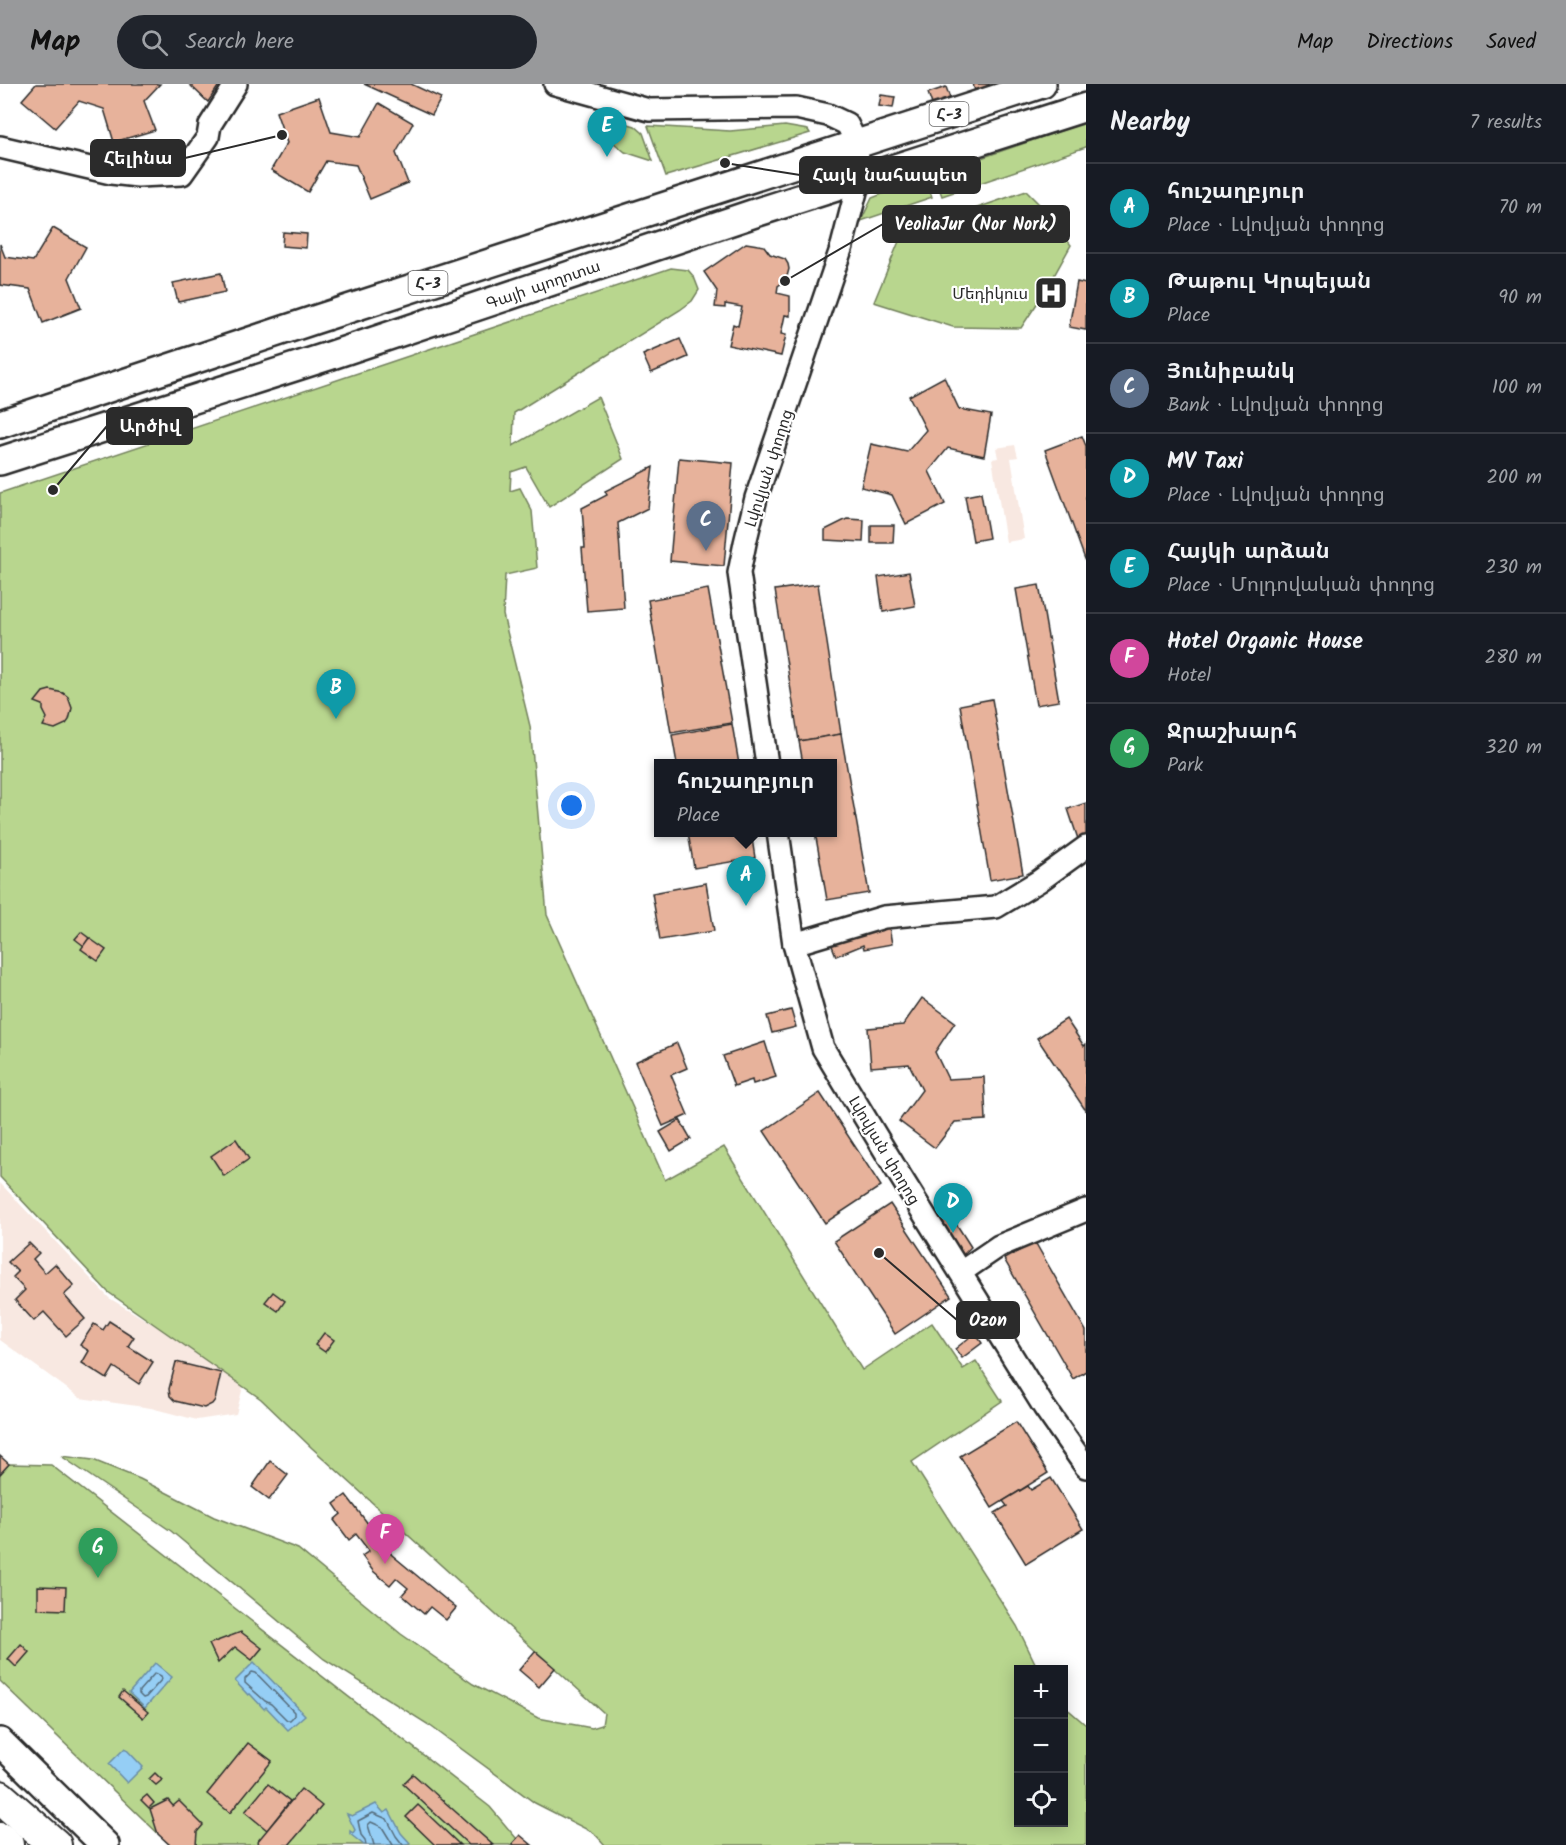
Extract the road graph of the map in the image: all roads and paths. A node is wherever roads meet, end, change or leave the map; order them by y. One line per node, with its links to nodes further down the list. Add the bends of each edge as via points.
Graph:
1 (236, 84): 6 (street, via 210,125 208,137 182,174 111,173)
2 (555, 84): 5 (street, via 649,110 796,108 847,124)
3 (1042, 84): 5 (main road, Հ-3)
4 (1086, 107): 7 (main road, Գայի պողոտա / Հ-3)
5 (857, 144): 7 (street, Լվովյան փողոց); 8 (main road, Հ-3)
6 (0, 147)
7 (859, 180): 9 (main road, Գայի պողոտա / Հ-3); 10 (street, Լվովյան փողոց, via 842,246 756,498 739,573)
8 (0, 424)
9 (0, 461)
10 (766, 759)
11 (778, 837): 13 (street, Լվովյան փողոց)
12 (1086, 847): 13 (street, via 996,907 884,917)
13 (794, 944): 15 (street, Լվովյան փողոց, via 823,1048)
14 (1086, 1210): 15 (street, via 999,1246)
15 (961, 1272): 16 (street, Լվովյան փողոց)
16 (1086, 1467)
17 (0, 1742): 22 (main road)
18 (0, 1797): 21 (highway)
19 (0, 1839): 20 (highway)
20 (7, 1845)
21 (55, 1845)
22 (105, 1845)

